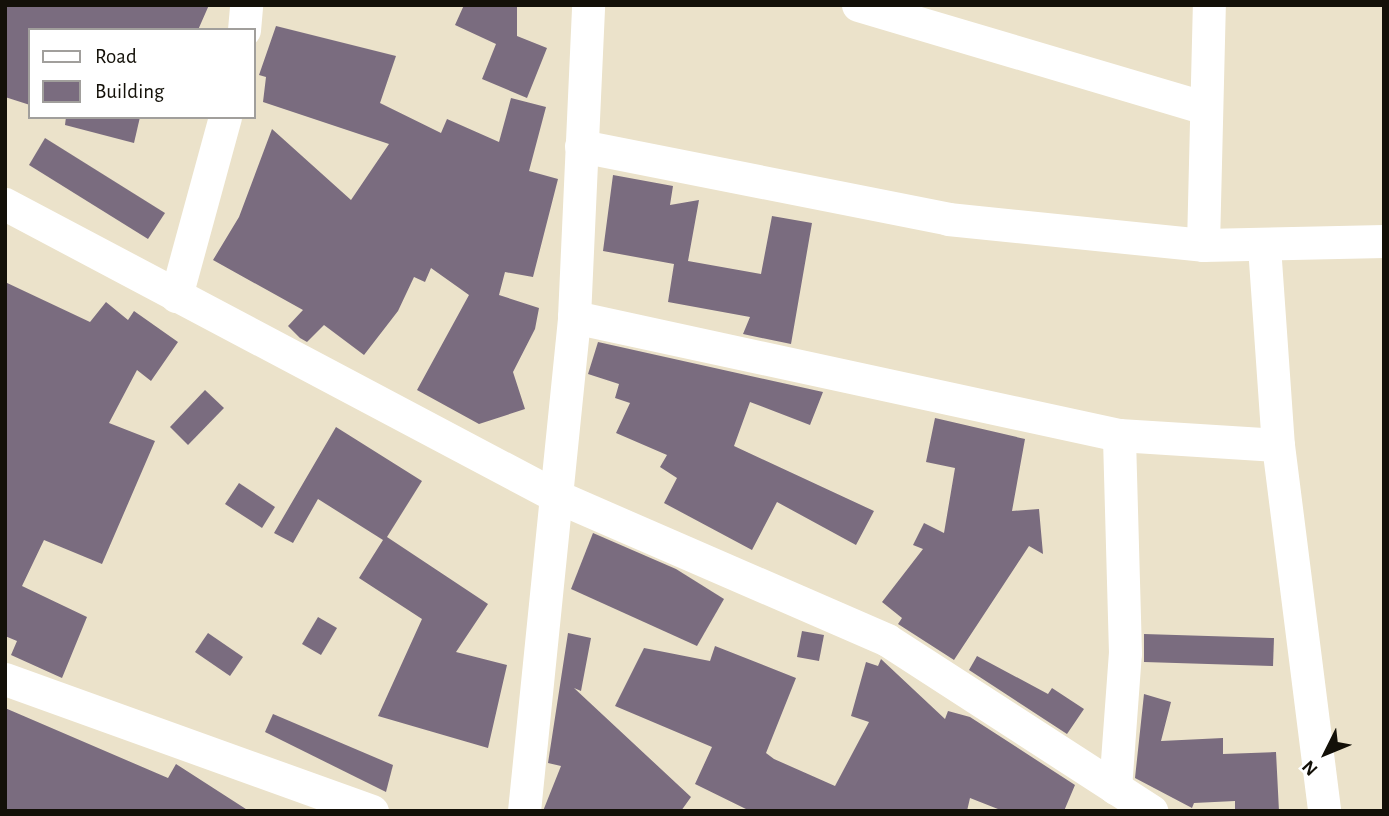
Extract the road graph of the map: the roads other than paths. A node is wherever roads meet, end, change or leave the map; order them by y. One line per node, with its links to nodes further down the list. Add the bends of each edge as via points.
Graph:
1 (246, 5): 5 (street)
2 (588, 5): 8 (street)
3 (858, 5): 6 (street)
4 (1209, 5): 6 (street)
5 (244, 28)
6 (1206, 108): 11 (street)
7 (224, 119): 13 (street)
8 (581, 146): 11 (street, via 948,219); 14 (street)
9 (5, 204): 13 (street)
10 (1384, 241): 12 (street)
11 (1203, 245): 12 (street)
12 (1264, 246): 16 (street)
13 (176, 296): 17 (street)
14 (574, 317): 15 (street); 17 (street)
15 (1119, 435): 16 (street); 19 (street)
16 (1278, 445): 22 (street)
17 (556, 496): 19 (street, via 887,640); 21 (street)
18 (5, 679): 20 (street)
19 (1134, 803)
20 (372, 811)
21 (524, 811)
22 (1324, 811)

